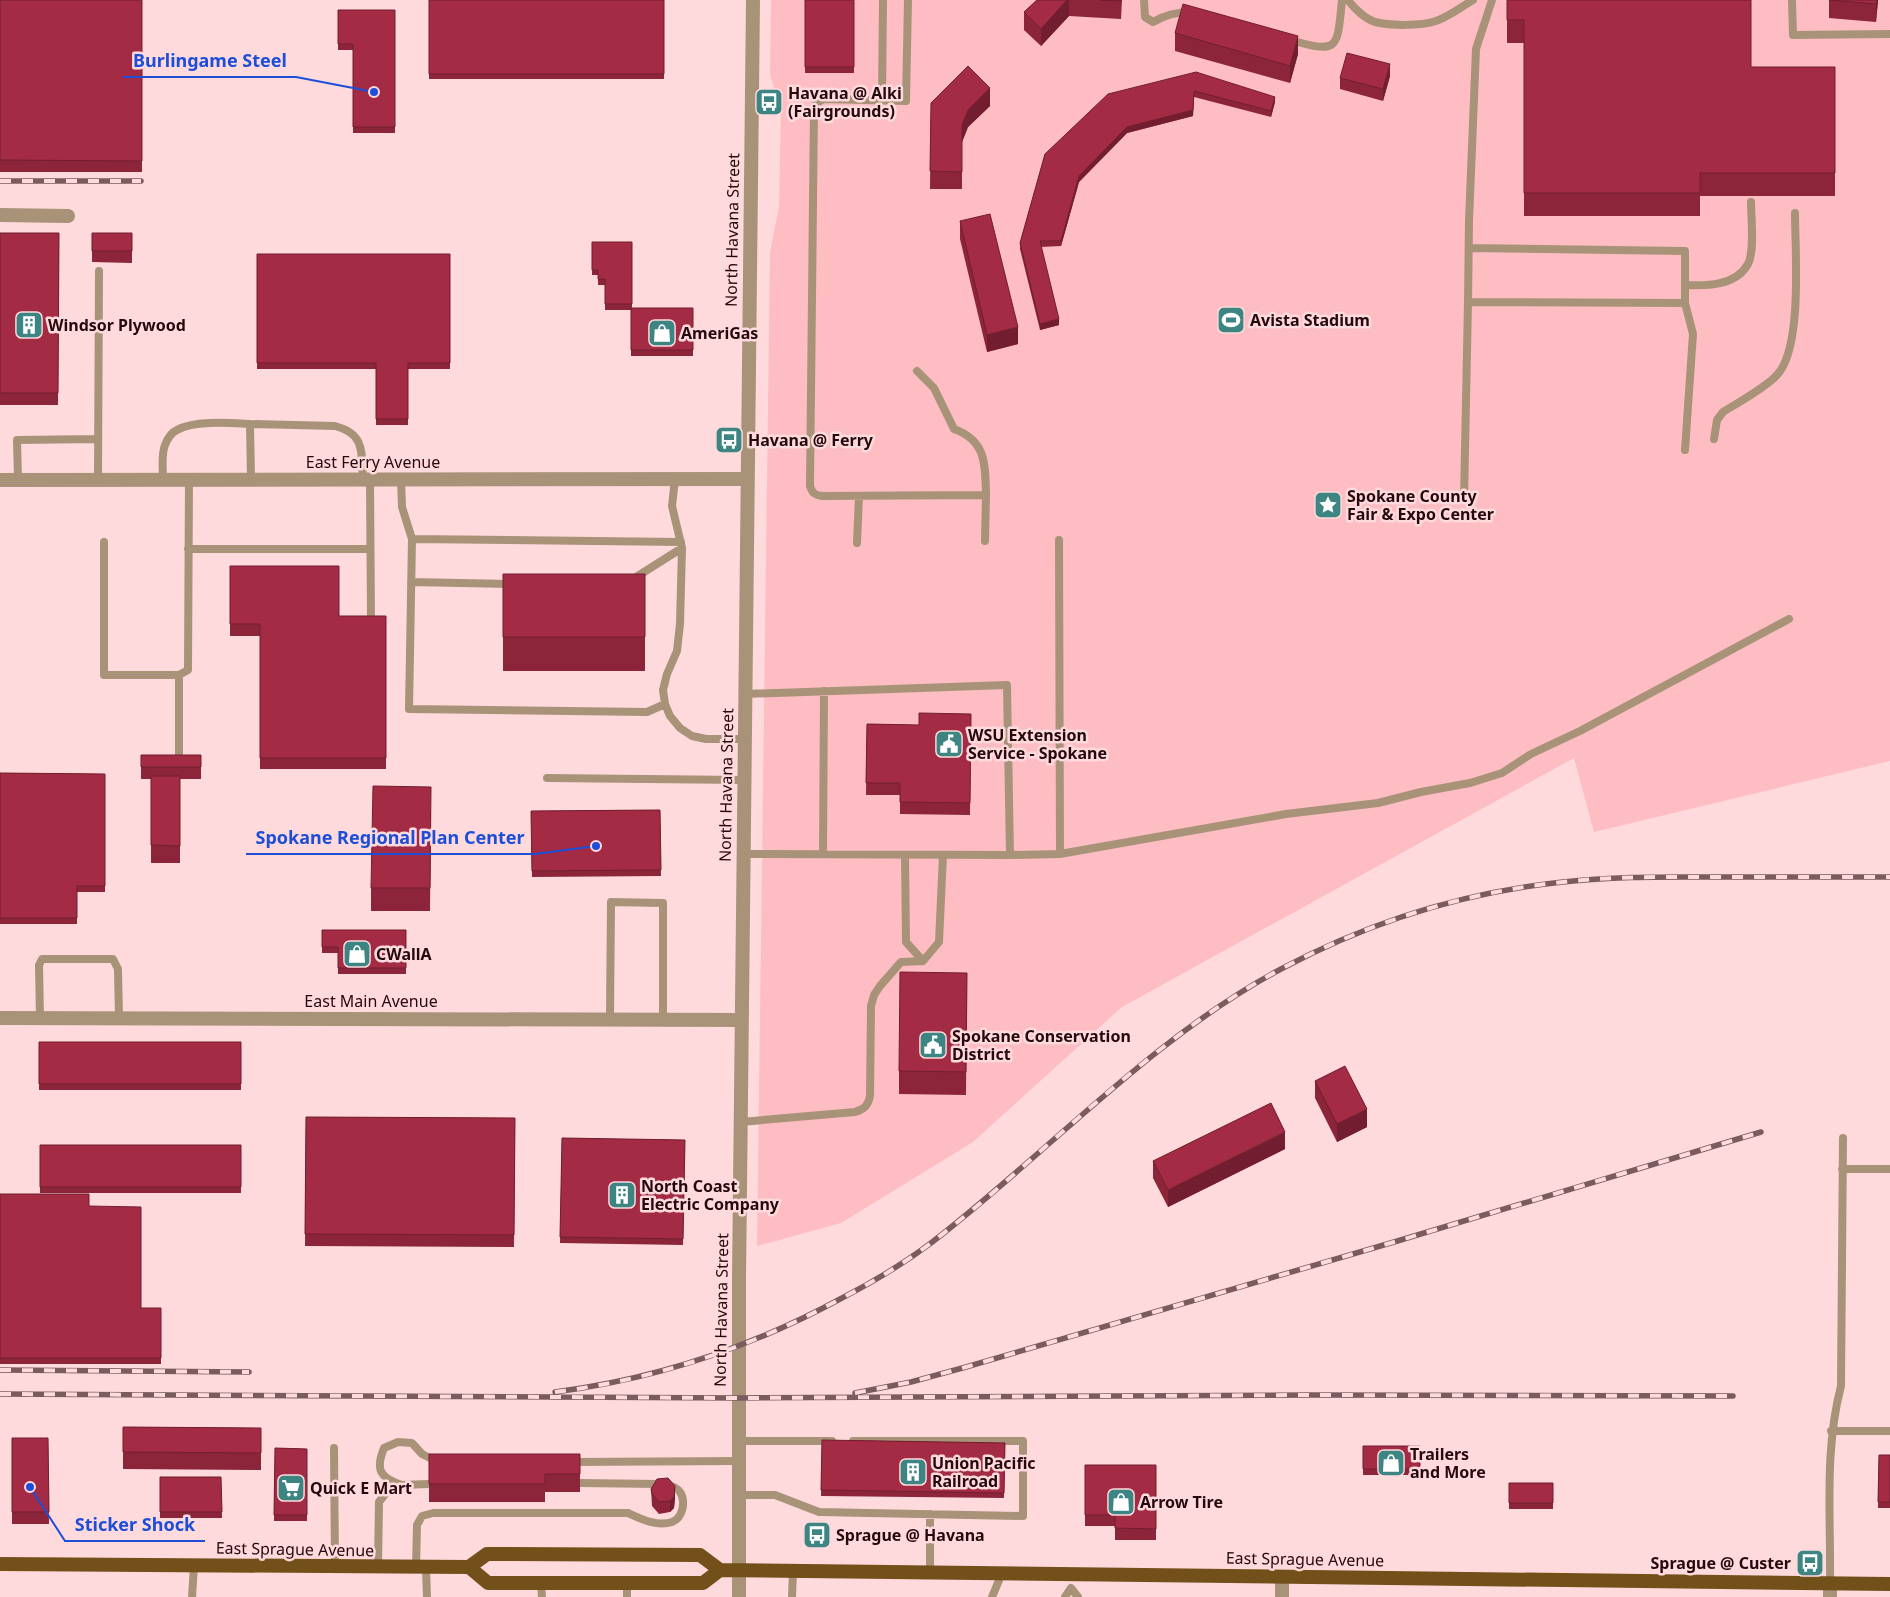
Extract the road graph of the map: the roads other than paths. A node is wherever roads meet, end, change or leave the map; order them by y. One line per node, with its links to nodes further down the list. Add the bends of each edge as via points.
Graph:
1 (752, 0): 31 (street, North Havana Street)
2 (883, 0): 13 (lane)
3 (908, 0): 13 (lane, via 906,100)
4 (1144, 0): 10 (lane, via 1145,17 1153,22 1180,12)
5 (1342, 0): 12 (lane, via 1339,32 1328,48)
6 (1348, 0): 7 (lane, via 1375,22 1424,24 1450,15)
7 (1473, 0)
8 (1492, 0): 18 (lane, via 1476,49)
9 (1792, 0): 11 (lane, via 1793,34)
10 (1201, 14)
11 (1890, 34)
12 (1284, 38)
13 (882, 100): 38 (lane, via 823,99 816,104 813,114 810,486 816,495)
14 (1751, 202): 20 (lane, via 1748,263 1726,281 1711,286)
15 (1795, 213): 26 (lane, via 1795,303 1788,357 1778,375 1723,412 1717,420)
16 (0, 215): 17 (street)
17 (68, 216)
18 (1469, 248): 20 (lane, via 1685,251); 21 (lane)
19 (99, 271): 25 (lane)
20 (1685, 285): 22 (lane)
21 (1468, 302): 22 (lane); 40 (lane)
22 (1685, 303): 27 (lane, via 1693,334)
23 (916, 371): 39 (lane, via 934,388 954,428 976,441 984,460)
24 (250, 424): 28 (lane, via 346,428 357,439); 35 (lane, via 224,422 177,430 165,446); 37 (lane)
25 (98, 439): 33 (lane, via 17,440); 34 (lane)
26 (1714, 439)
27 (1685, 450)
28 (366, 479): 29 (street, East Ferry Avenue); 37 (street, East Ferry Avenue); 48 (lane)
29 (401, 479): 30 (street, East Ferry Avenue); 41 (lane, via 402,507)
30 (675, 479): 31 (street, East Ferry Avenue); 46 (lane, via 672,506)
31 (746, 479): 56 (street, North Havana Street)
32 (0, 480): 33 (street, East Ferry Avenue)
33 (18, 480): 34 (street, East Ferry Avenue)
34 (98, 480): 35 (street, East Ferry Avenue)
35 (163, 480): 36 (street, East Ferry Avenue)
36 (189, 480): 37 (street, East Ferry Avenue); 47 (lane)
37 (251, 480)
38 (858, 496): 39 (lane); 45 (lane)
39 (986, 496): 43 (lane)
40 (1464, 500)
41 (412, 539): 46 (lane); 50 (lane)
42 (1058, 540): 67 (lane)
43 (985, 541)
44 (104, 542): 54 (lane, via 104,676)
45 (857, 543)
46 (681, 545): 49 (lane); 57 (lane, via 680,624 677,651 663,690)
47 (188, 549): 48 (lane); 54 (lane, via 188,670)
48 (370, 549): 53 (lane)
49 (628, 581)
50 (412, 582): 51 (lane); 57 (lane, via 409,709 647,712)
51 (521, 584)
52 (1790, 619): 67 (lane, via 1531,754 1502,773 1378,803 1286,814)
53 (371, 621)
54 (179, 676): 59 (lane)
55 (824, 691): 56 (lane); 63 (lane); 66 (lane, via 1007,685)
56 (744, 694): 58 (street, North Havana Street)
57 (665, 704): 58 (lane, via 680,728 692,736)
58 (744, 739): 61 (street, North Havana Street)
59 (179, 758)
60 (547, 778): 61 (lane)
61 (744, 780): 62 (street, North Havana Street)
62 (743, 854): 63 (lane); 74 (street, North Havana Street)
63 (823, 854): 64 (lane)
64 (905, 854): 65 (lane); 68 (lane, via 906,942)
65 (943, 854): 66 (lane); 68 (lane, via 939,942)
66 (1010, 854): 67 (lane)
67 (1060, 854)
68 (923, 961): 75 (lane, via 902,962 874,995 871,1006 870,1096 863,1110)
69 (0, 1018): 70 (street, East Main Avenue)
70 (40, 1018): 71 (street, East Main Avenue); 71 (lane, via 39,966 42,959 113,959 118,969)
71 (119, 1018): 72 (street, East Main Avenue)
72 (610, 1019): 73 (street, East Main Avenue); 73 (lane, via 611,902 628,902 663,903)
73 (663, 1020): 74 (street, East Main Avenue)
74 (741, 1020): 75 (street, North Havana Street)
75 (740, 1122): 83 (street, North Havana Street)
76 (1843, 1138): 77 (lane)
77 (1842, 1169): 78 (lane); 79 (lane, via 1841,1386)
78 (1890, 1169)
79 (1831, 1431): 80 (lane); 110 (lane)
80 (1890, 1431)
81 (836, 1441): 83 (lane)
82 (846, 1441): 92 (lane, via 1023,1440 1023,1516)
83 (738, 1442): 85 (street, North Havana Street)
84 (334, 1448): 95 (lane)
85 (738, 1461): 87 (lane); 91 (street, North Havana Street)
86 (446, 1462): 89 (lane, via 437,1462 422,1454 412,1443 398,1442 384,1448 380,1459 381,1473 387,1480)
87 (563, 1462)
88 (580, 1483): 97 (lane, via 672,1486 680,1492 684,1505 673,1522 659,1524 628,1513 428,1514 422,1516 417,1525)
89 (402, 1484): 90 (lane); 96 (lane, via 389,1489 379,1502)
90 (429, 1484)
91 (738, 1495): 92 (lane, via 775,1494 819,1512); 100 (street, North Havana Street)
92 (930, 1514): 102 (lane)
93 (0, 1564): 94 (main road, East Sprague Avenue)
94 (194, 1566): 95 (main road, East Sprague Avenue); 111 (lane)
95 (335, 1567): 96 (main road, East Sprague Avenue)
96 (378, 1568): 97 (main road, East Sprague Avenue)
97 (421, 1568): 98 (main road, East Sprague Avenue); 112 (lane)
98 (469, 1568): 99 (main road, via 487,1554 700,1555); 108 (main road, East Sprague Avenue, via 488,1582)
99 (720, 1570): 100 (main road, East Sprague Avenue); 109 (main road, East Sprague Avenue, via 703,1582)
100 (738, 1570): 101 (main road, East Sprague Avenue); 113 (street, North Havana Street)
101 (793, 1570): 102 (main road, East Sprague Avenue); 114 (lane)
102 (930, 1572): 103 (main road, East Sprague Avenue)
103 (1002, 1573): 104 (main road, East Sprague Avenue); 115 (lane)
104 (1071, 1574): 105 (main road, East Sprague Avenue); 107 (lane)
105 (1282, 1576): 110 (main road, East Sprague Avenue); 118 (street)
106 (1890, 1584): 110 (main road, East Sprague Avenue)
107 (1071, 1588): 116 (lane); 117 (lane)
108 (541, 1590): 109 (main road, East Sprague Avenue)
109 (627, 1590)
110 (1830, 1590)
111 (192, 1597)
112 (427, 1597)
113 (738, 1597)
114 (792, 1597)
115 (992, 1597)
116 (1064, 1597)
117 (1078, 1597)
118 (1282, 1597)

